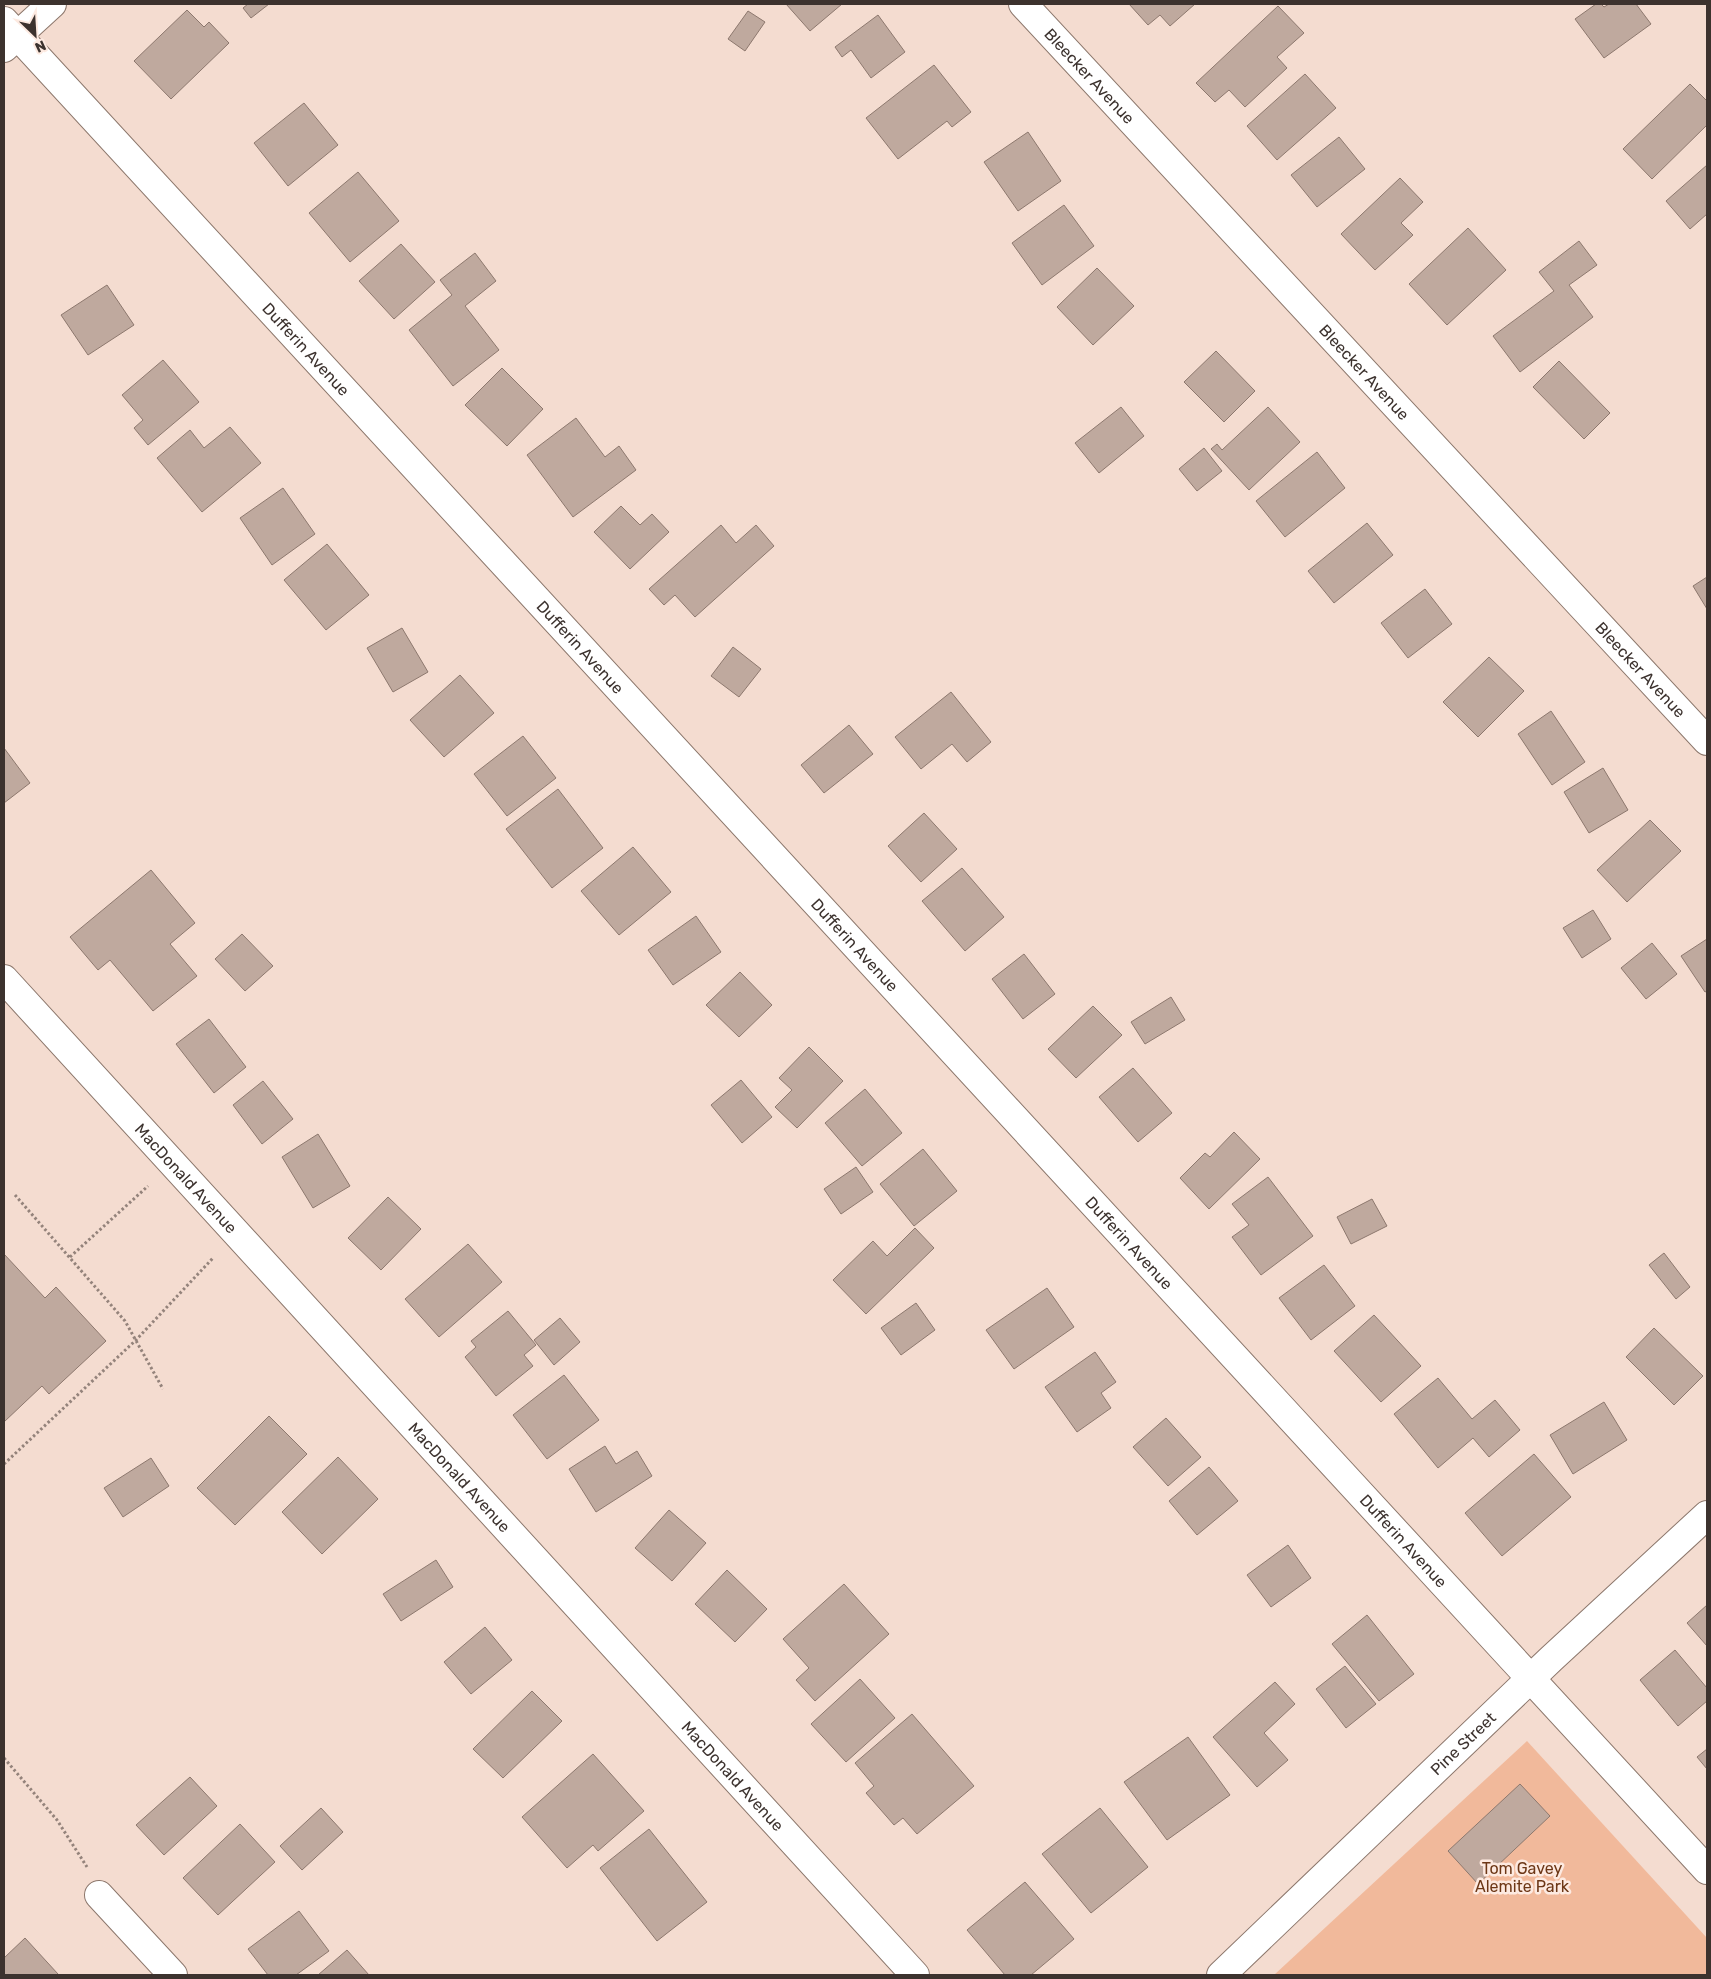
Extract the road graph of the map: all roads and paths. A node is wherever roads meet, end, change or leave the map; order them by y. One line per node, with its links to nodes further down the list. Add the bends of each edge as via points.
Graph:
1 (52, 4): 3 (street)
2 (1022, 4): 4 (street, Bleecker Avenue)
3 (8, 35): 14 (street, Dufferin Avenue)
4 (1707, 740)
5 (4, 979): 19 (street, MacDonald Avenue)
6 (148, 1186): 8 (path)
7 (15, 1195): 8 (path)
8 (70, 1258): 10 (path, via 125,1321)
9 (213, 1258): 10 (path)
10 (136, 1340): 11 (path); 12 (path)
11 (163, 1389)
12 (4, 1464)
13 (1707, 1514): 14 (street, Pine Street)
14 (1532, 1678): 16 (street, Dufferin Avenue); 20 (street, Pine Street)
15 (4, 1758): 17 (path, via 57,1820 84,1863)
16 (1707, 1870)
17 (99, 1895): 18 (street)
18 (173, 1975)
19 (916, 1975)
20 (1221, 1975)

